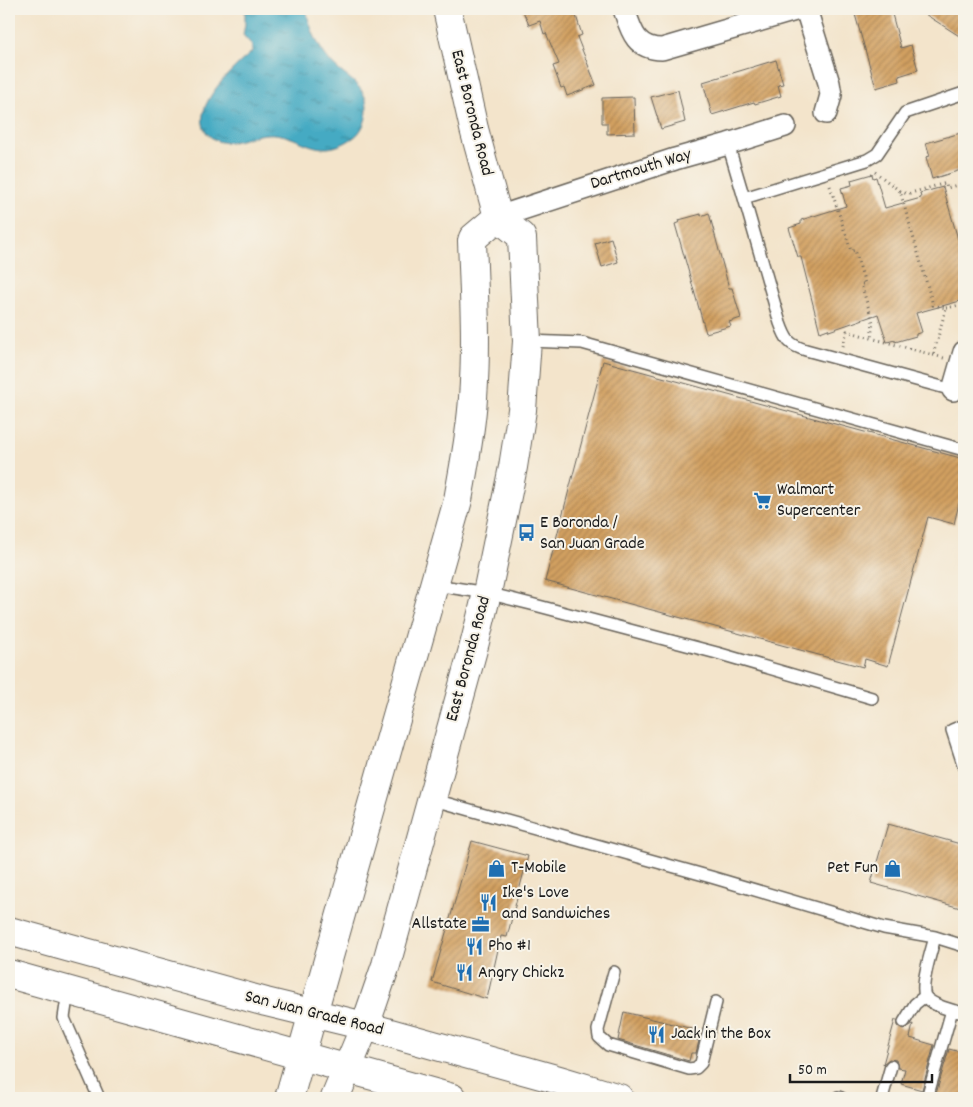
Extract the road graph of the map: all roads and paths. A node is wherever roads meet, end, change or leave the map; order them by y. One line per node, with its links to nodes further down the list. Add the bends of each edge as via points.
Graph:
1 (447, 9): 15 (main road, East Boronda Road)
2 (624, 9): 3 (street, via 638,41 650,48 662,49)
3 (799, 9)
4 (806, 9): 6 (street, via 829,82 831,94)
5 (964, 94): 9 (lane, via 905,113 877,154)
6 (826, 113)
7 (784, 126): 8 (street, Dartmouth Way)
8 (728, 144): 14 (lane); 15 (street, Dartmouth Way, via 675,158)
9 (867, 160): 10 (lane); 12 (path, via 873,171)
10 (826, 174): 14 (lane); 18 (path, via 865,284 861,284 873,322)
11 (963, 184): 12 (path, via 948,188 946,183 907,194); 13 (path)
12 (900, 191): 17 (path, via 933,305)
13 (964, 194)
14 (744, 198): 22 (lane, via 786,339 795,347)
15 (498, 217): 19 (main road, East Boronda Road, via 522,238); 25 (main road, via 472,241 476,312 474,390 458,500)
16 (964, 304): 17 (path)
17 (946, 308): 20 (path)
18 (870, 338): 20 (path); 22 (path, via 847,331)
19 (527, 341): 24 (lane, via 582,343); 26 (main road, East Boronda Road, via 522,410 513,467)
20 (934, 356): 21 (path)
21 (963, 356): 23 (street)
22 (840, 359): 23 (lane)
23 (959, 391)
24 (964, 450)
25 (435, 585): 26 (lane); 41 (main road)
26 (487, 593): 27 (lane); 30 (main road, East Boronda Road)
27 (872, 698)
28 (964, 726): 29 (lane, via 952,730)
29 (964, 768)
30 (431, 799): 32 (lane, via 884,928); 43 (main road, East Boronda Road, via 386,965)
31 (9, 931): 41 (main road, San Juan Grade Road)
32 (935, 937): 33 (lane); 37 (lane, via 924,986)
33 (964, 946)
34 (614, 972): 38 (lane, via 598,1030 599,1037 608,1045 689,1069 701,1064)
35 (9, 974): 36 (main road)
36 (68, 991): 44 (main road); 47 (lane, via 64,1018)
37 (925, 996): 39 (lane, via 931,1002); 42 (lane, via 915,1004)
38 (716, 1002)
39 (952, 1010): 40 (lane); 53 (lane)
40 (964, 1013)
41 (313, 1014): 43 (main road, San Juan Grade Road); 44 (main road)
42 (904, 1022)
43 (365, 1026): 46 (main road, East Boronda Road); 51 (main road, San Juan Grade Road)
44 (301, 1055): 46 (main road); 48 (main road)
45 (891, 1066): 52 (lane)
46 (348, 1068): 49 (main road, East Boronda Road); 50 (main road)
47 (99, 1098)
48 (289, 1098)
49 (335, 1098)
50 (452, 1098)
51 (619, 1098)
52 (882, 1098)
53 (928, 1098)

